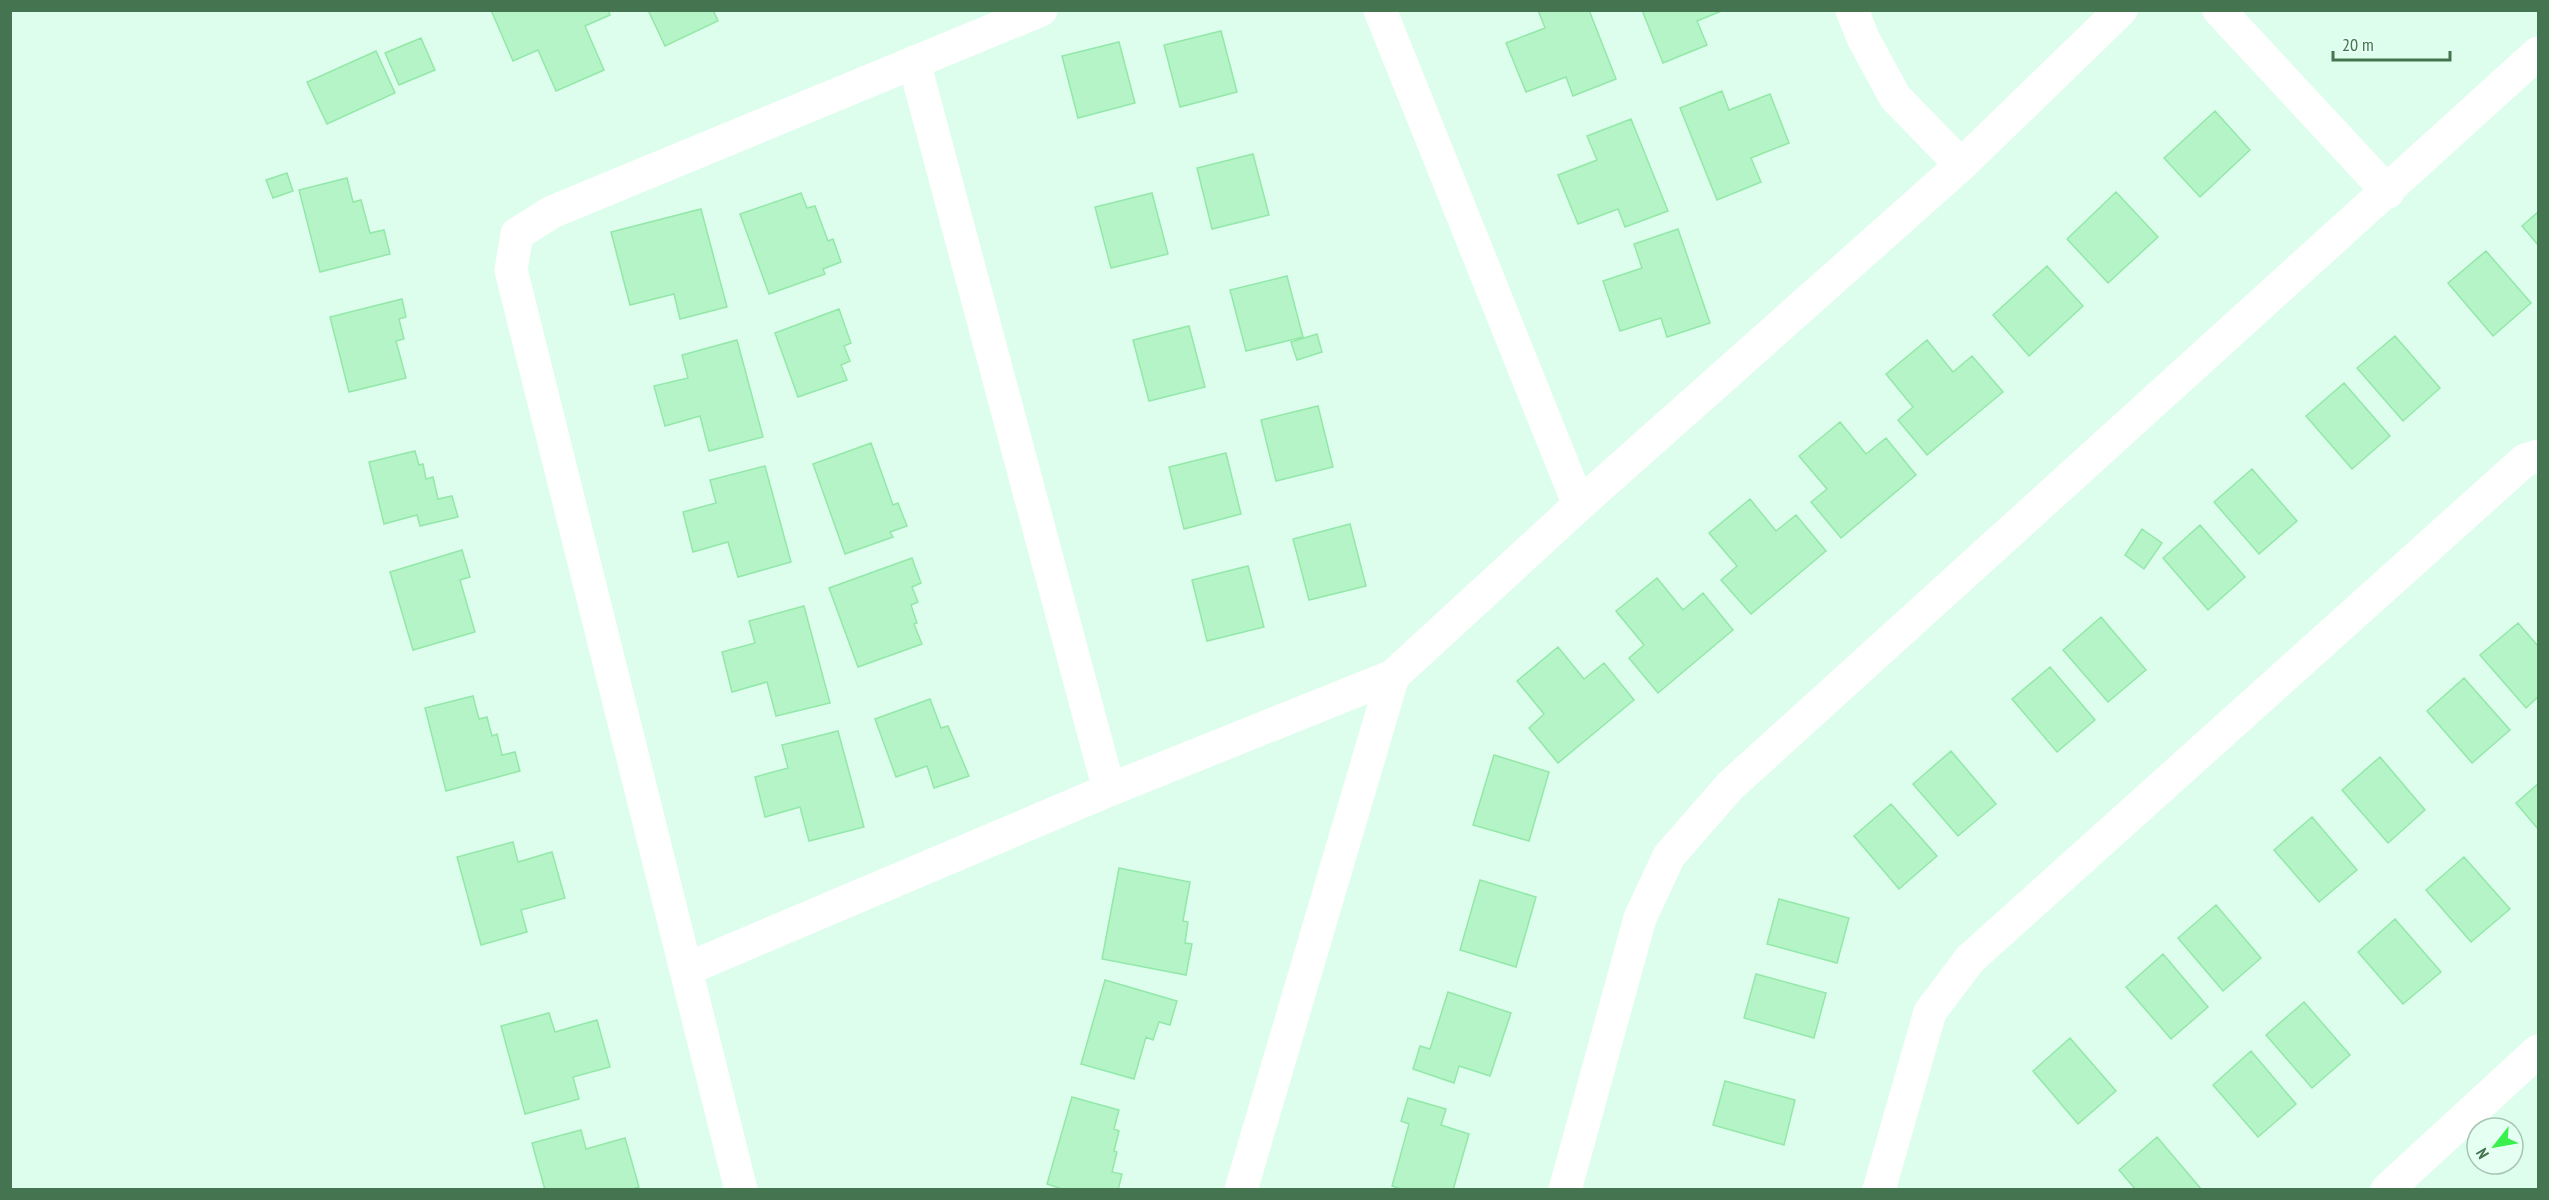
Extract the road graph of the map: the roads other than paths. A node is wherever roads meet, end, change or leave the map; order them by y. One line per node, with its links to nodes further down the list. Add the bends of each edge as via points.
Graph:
1 (1041, 10): 7 (street)
2 (1380, 10): 11 (street)
3 (1852, 10): 8 (street, via 1895,97)
4 (2121, 10): 8 (street)
5 (2219, 10): 9 (street)
6 (2538, 53): 9 (street)
7 (914, 62): 13 (street); 14 (street, via 552,212 517,234 511,270)
8 (1961, 165): 11 (street)
9 (2388, 192): 16 (street, via 1730,786 1669,856 1640,918)
10 (2538, 456): 19 (street, via 2525,460 1970,959 1930,1012)
11 (1579, 505): 12 (street)
12 (1393, 676): 13 (street); 18 (street)
13 (1109, 790): 14 (street)
14 (687, 969): 17 (street)
15 (2538, 1051): 20 (street)
16 (1569, 1189)
17 (741, 1190)
18 (1241, 1190)
19 (1879, 1190)
20 (2387, 1190)

